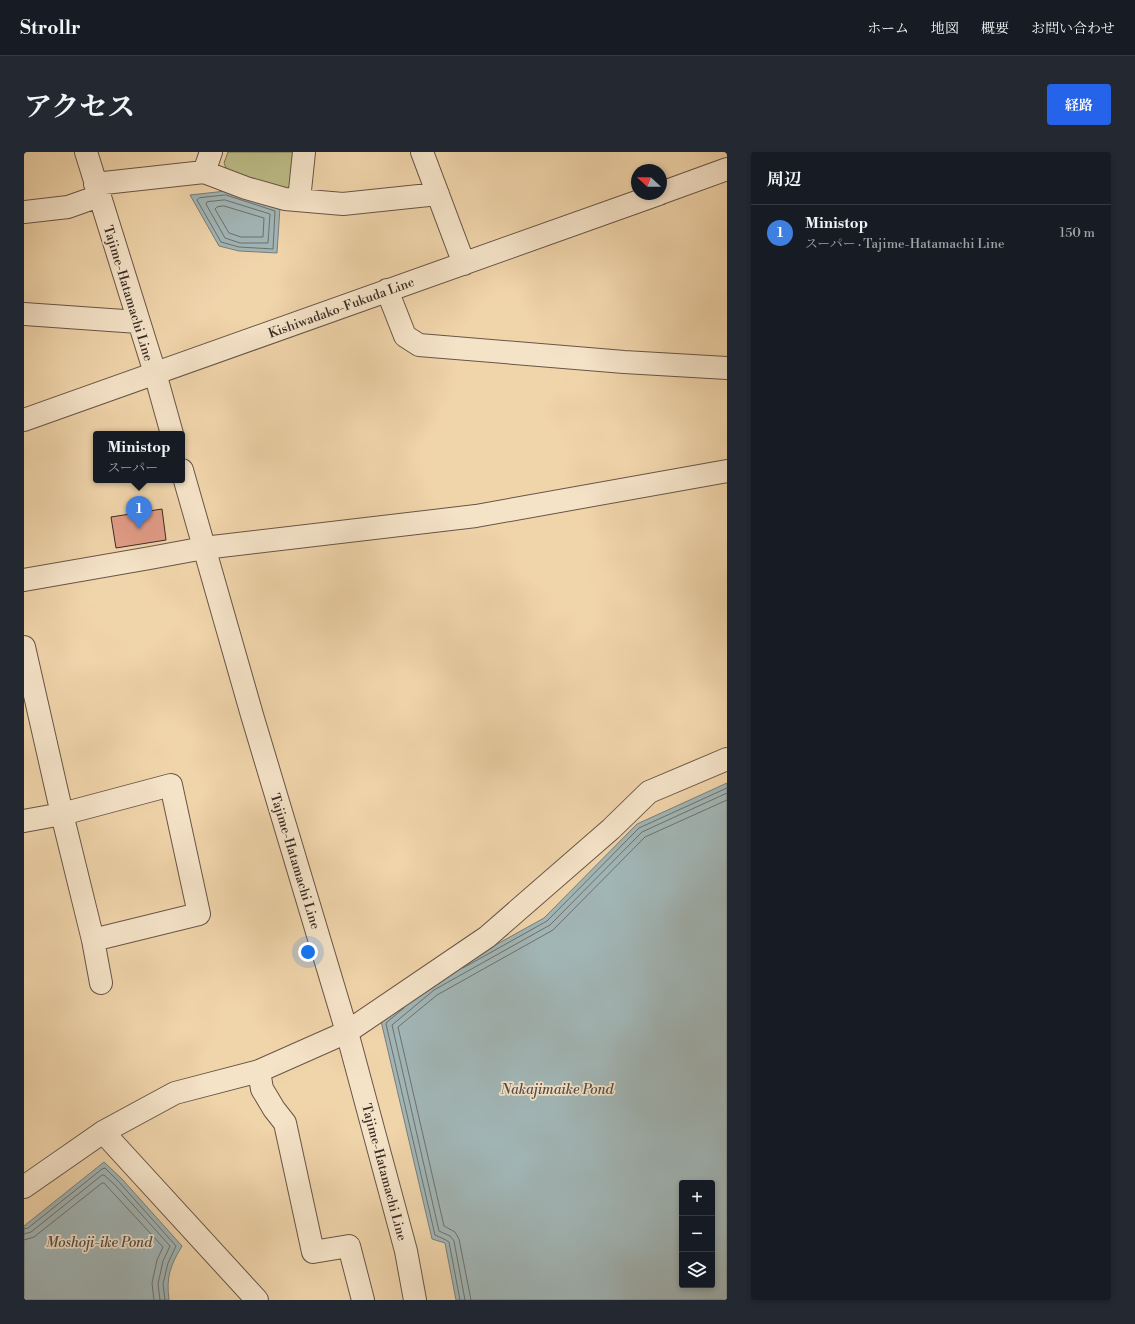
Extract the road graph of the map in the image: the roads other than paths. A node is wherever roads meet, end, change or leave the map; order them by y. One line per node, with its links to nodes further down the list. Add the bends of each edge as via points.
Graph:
1 (86, 152): 7 (street, Tajime-Hatamachi Line)
2 (211, 152): 6 (street)
3 (304, 152): 10 (street)
4 (422, 152): 9 (street)
5 (727, 169): 8 (street, Kishiwadako-Fukuda Line)
6 (204, 172): 7 (street); 10 (street, via 252,190)
7 (97, 190): 12 (street, via 68,207); 16 (street, Tajime-Hatamachi Line)
8 (667, 191)
9 (438, 194): 10 (street, via 343,204); 13 (street)
10 (299, 200)
11 (643, 200): 13 (street, Kishiwadako-Fukuda Line)
12 (24, 212)
13 (464, 264): 14 (street, Kishiwadako-Fukuda Line)
14 (388, 290): 17 (street, via 405,336 419,345); 18 (street, Kishiwadako-Fukuda Line)
15 (24, 314): 16 (street)
16 (138, 322): 18 (street, Tajime-Hatamachi Line)
17 (727, 368)
18 (155, 373): 19 (street, Kishiwadako-Fukuda Line); 20 (street, Tajime-Hatamachi Line)
19 (24, 420)
20 (171, 431)
21 (727, 470): 23 (street, via 476,516)
22 (185, 481): 23 (street, Tajime-Hatamachi Line)
23 (204, 548): 24 (street); 31 (street, Tajime-Hatamachi Line)
24 (24, 580)
25 (24, 647): 27 (street)
26 (727, 759): 31 (street, via 649,792 611,829 488,937)
27 (62, 814): 28 (street); 29 (street); 29 (street, via 171,785 198,914)
28 (24, 821)
29 (93, 940): 30 (street)
30 (101, 983)
31 (347, 1032): 32 (street); 37 (street, Tajime-Hatamachi Line, via 406,1251)
32 (260, 1071): 33 (street, via 174,1093); 36 (street, via 262,1089 285,1123 312,1252 349,1246)
33 (103, 1132): 34 (street); 35 (street)
34 (24, 1187)
35 (257, 1300)
36 (363, 1300)
37 (415, 1300)

